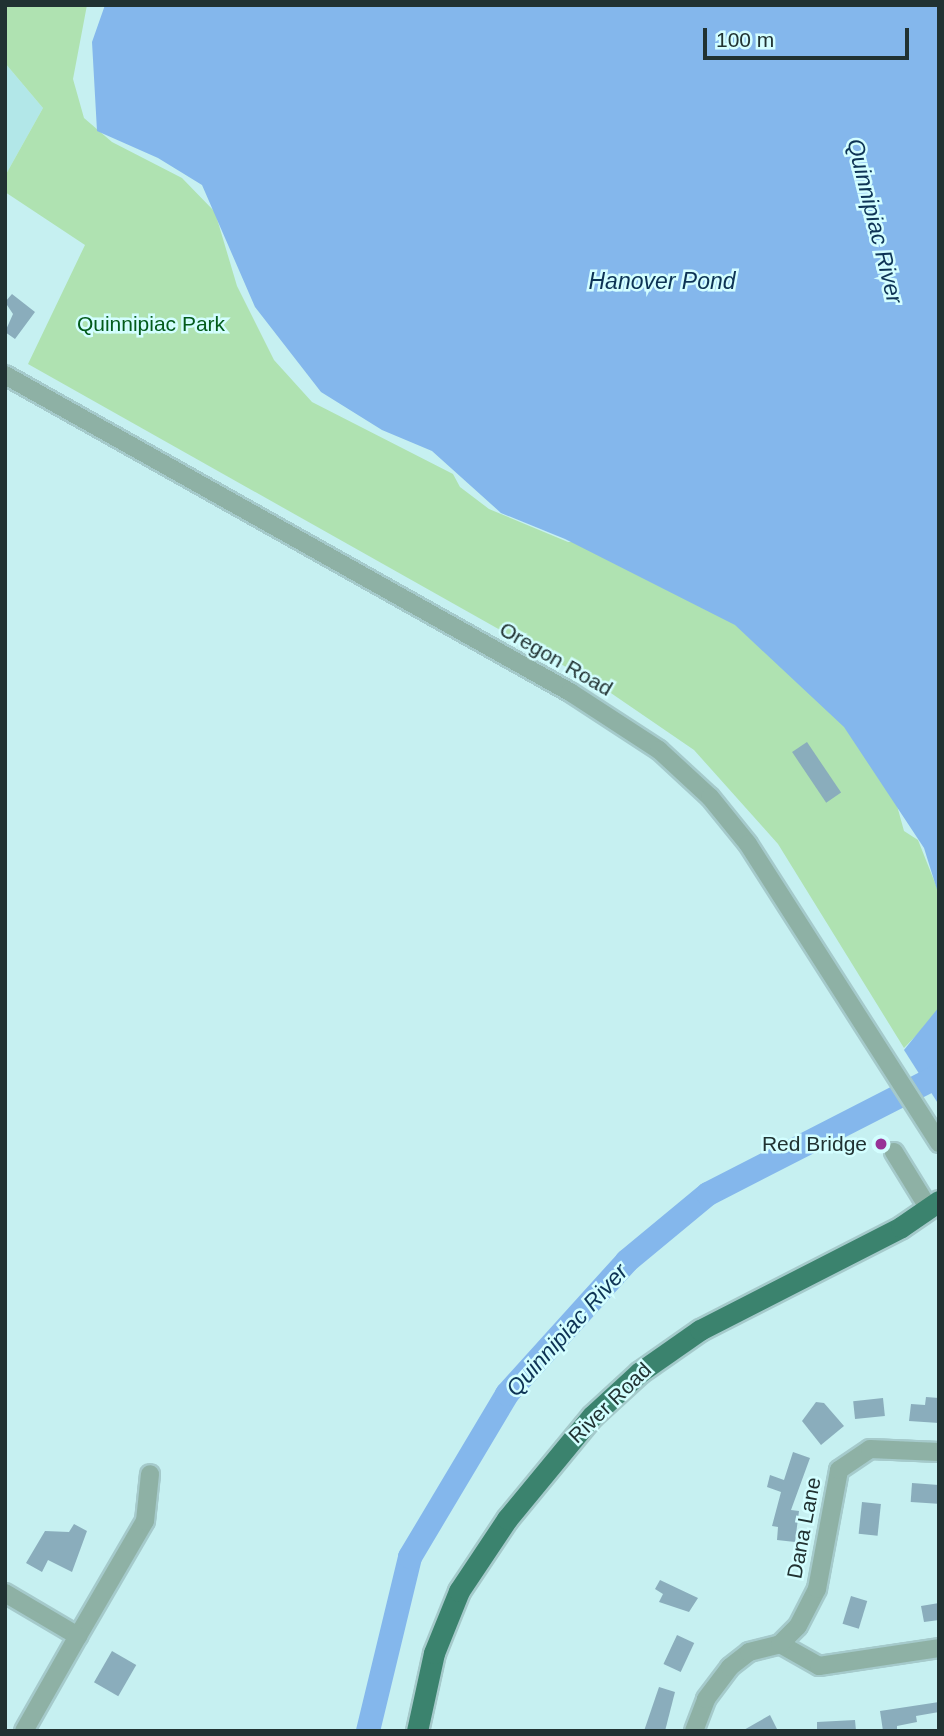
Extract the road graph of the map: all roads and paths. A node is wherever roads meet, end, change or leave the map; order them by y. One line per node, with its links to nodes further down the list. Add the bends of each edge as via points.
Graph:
1 (5, 375): 2 (street, Oregon Road, via 570,692 659,750 730,820)
2 (939, 1143)
3 (894, 1152): 4 (street)
4 (934, 1205): 12 (main road, River Road, via 701,1331 640,1371 592,1416 507,1519 459,1591 434,1653)
5 (939, 1452): 9 (street, Dana Lane, via 870,1449 839,1470 817,1588 798,1626)
6 (150, 1474): 8 (street, via 145,1521)
7 (5, 1593): 8 (street)
8 (78, 1636): 11 (street)
9 (780, 1644): 10 (street, via 818,1666); 13 (street, via 749,1653 730,1667 706,1699)
10 (939, 1648)
11 (24, 1731)
12 (417, 1731)
13 (694, 1731)

